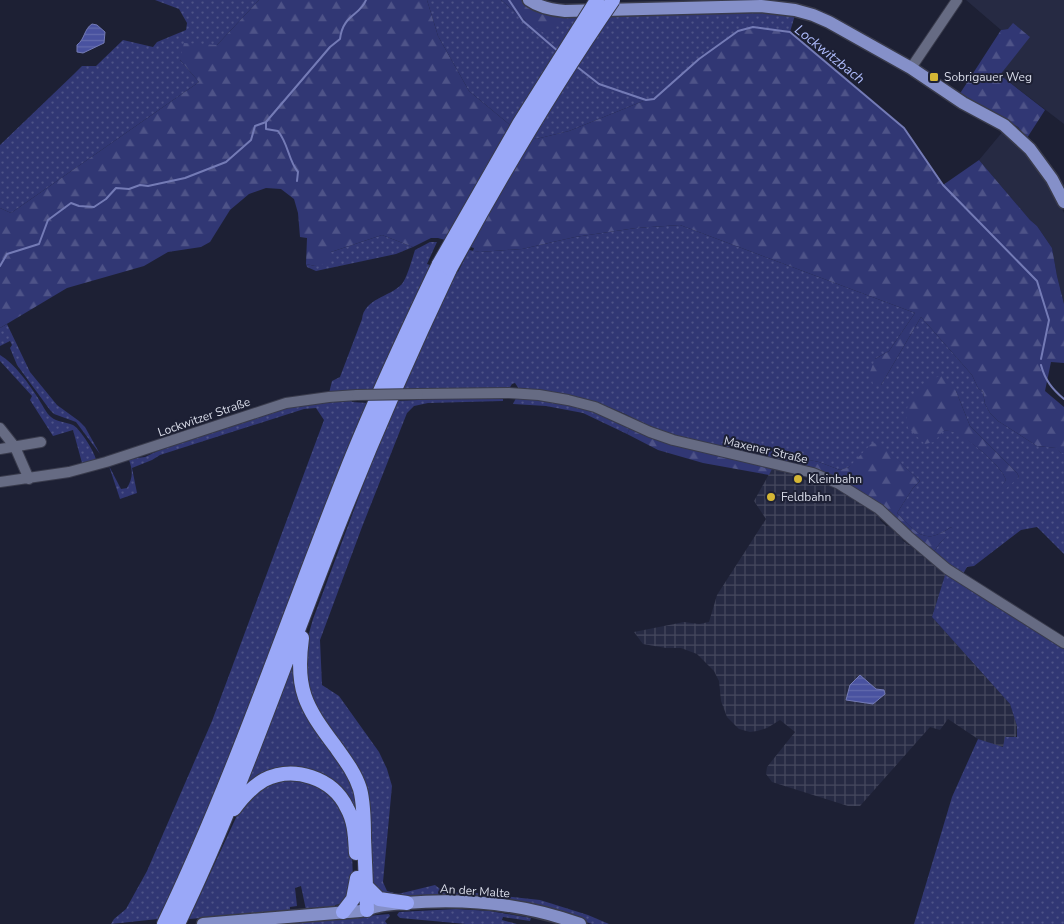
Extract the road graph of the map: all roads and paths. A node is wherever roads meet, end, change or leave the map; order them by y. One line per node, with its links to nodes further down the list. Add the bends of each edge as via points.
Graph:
1 (529, 0): 5 (main road, via 565,12 736,6 783,8 829,22)
2 (598, 0): 7 (highway, bridge, via 519,124)
3 (613, 0): 7 (highway, bridge)
4 (957, 0): 5 (street)
5 (911, 68): 6 (main road, via 1019,137 1052,178)
6 (1064, 202)
7 (445, 266): 15 (highway); 22 (highway, via 405,335 346,473 228,780)
8 (418, 394): 13 (street, Lockwitzer Straße, bridge, via 357,395 286,403 118,459); 16 (street, Maxener Straße, via 509,393 568,400 594,407 673,440 813,473 839,484 878,509 947,569)
9 (0, 428): 11 (street)
10 (41, 442): 11 (street)
11 (14, 447): 12 (street); 13 (street)
12 (0, 449)
13 (29, 479): 14 (street, Lockwitzer Straße)
14 (0, 482)
15 (305, 613): 17 (highway); 18 (highway, via 300,680 306,700 352,770 360,790 364,815)
16 (1064, 643)
17 (222, 826): 18 (highway, via 240,801 271,777 288,774 318,780 335,791 350,813); 23 (highway)
18 (361, 882): 19 (highway, via 379,899); 20 (highway); 21 (highway)
19 (407, 903): 20 (main road, An der Malte, via 376,906); 26 (main road, An der Malte, via 454,901 494,904 533,910)
20 (363, 911): 21 (main road, An der Malte); 25 (main road, An der Malte, via 480,908)
21 (343, 912): 24 (main road, An der Malte)
22 (164, 924)
23 (178, 924)
24 (204, 924)
25 (558, 924)
26 (580, 924)

